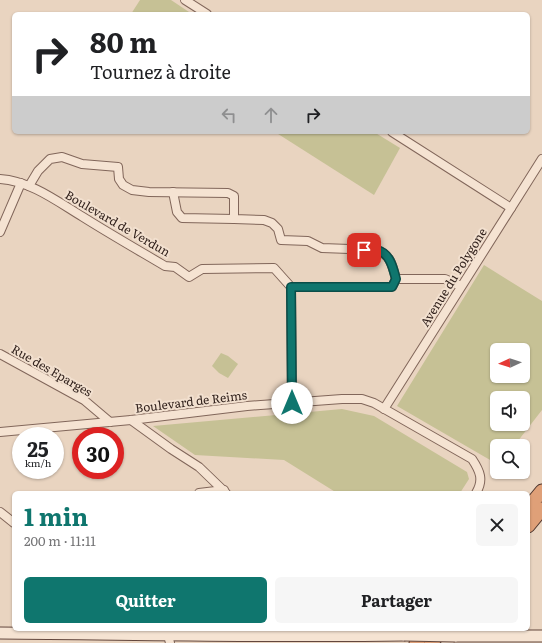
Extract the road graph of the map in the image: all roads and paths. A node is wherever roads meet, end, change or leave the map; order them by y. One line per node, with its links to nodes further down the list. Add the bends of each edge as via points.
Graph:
1 (185, 0): 2 (street)
2 (204, 12)
3 (395, 134): 8 (street)
4 (542, 159): 8 (street, Avenue du Polygone)
5 (0, 179): 6 (street, Boulevard de Verdun)
6 (25, 184): 7 (street, via 50,159 62,157 82,164 118,167 119,179 132,190); 10 (street); 13 (street, Boulevard de Verdun, via 160,264 175,268 189,277 202,269 274,268)
7 (173, 192): 9 (street, via 177,212 182,218); 9 (street, via 228,193 234,196)
8 (511, 208): 12 (street, Avenue du Polygone)
9 (234, 218): 11 (street, via 264,220 278,229 281,240 308,241 322,248 377,250 385,253)
10 (0, 232)
11 (396, 279): 12 (street, via 445,279); 13 (street, via 392,287)
12 (461, 286): 16 (street, Avenue du Polygone)
13 (291, 287): 15 (street)
14 (0, 354): 18 (street, Rue des Eparges, via 84,400)
15 (292, 403): 16 (street, Boulevard de Reims, via 362,400); 17 (street, Boulevard de Reims)
16 (384, 409): 21 (street, Boulevard de Reims, via 472,460 479,469 481,478)
17 (131, 420): 18 (street, Boulevard de Reims); 20 (street, via 199,467)
18 (110, 422): 19 (street, Boulevard de Reims)
19 (0, 432)
20 (224, 491)
21 (477, 491)
22 (542, 491): 23 (highway)
23 (530, 506)
24 (542, 509): 28 (highway)
25 (12, 512): 26 (street)
26 (1, 514): 27 (street)
27 (12, 522)
28 (530, 524)
29 (136, 631): 32 (main road); 36 (main road)
30 (425, 631): 37 (highway)
31 (441, 631): 38 (highway)
32 (0, 633)
33 (291, 633): 34 (main road); 36 (main road)
34 (396, 633): 35 (main road, bridge)
35 (542, 636)
36 (169, 639)
37 (416, 643)
38 (432, 643)

